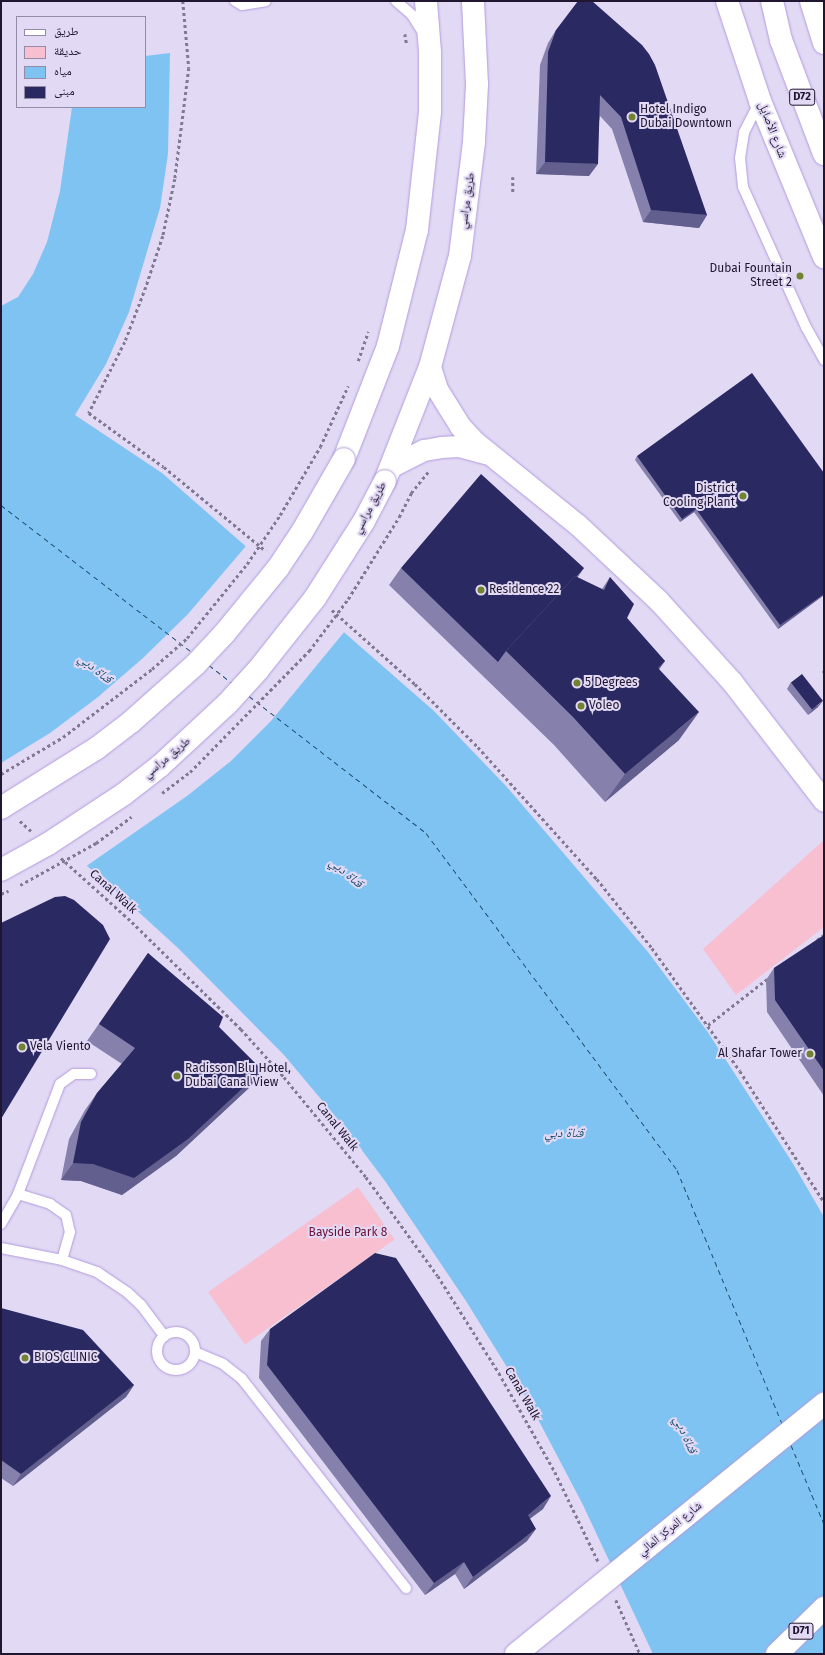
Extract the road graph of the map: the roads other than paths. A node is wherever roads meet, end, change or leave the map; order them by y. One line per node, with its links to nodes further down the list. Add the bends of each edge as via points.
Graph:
1 (235, 1): 2 (lane, via 242,5)
2 (266, 1)
3 (426, 1): 14 (main road)
4 (473, 1): 11 (main road, طريق مراسي)
5 (486, 1): 11 (main road)
6 (727, 1): 15 (main road, شارع الأصايل)
7 (762, 1): 12 (main road)
8 (772, 1): 12 (main road, D72)
9 (811, 1): 13 (main road)
10 (399, 3): 14 (lane, via 420,27)
11 (476, 26): 19 (main road, طريق مراسي, via 474,142 469,199 460,256)
12 (781, 40): 16 (main road, D72)
13 (824, 43)
14 (430, 52): 23 (main road, bridge, via 428,134 417,230 388,346 344,459 278,568 195,665 142,713 97,748)
15 (760, 101): 17 (main road, شارع الأصايل); 18 (lane, via 744,133 740,158 742,187 802,320)
16 (824, 154)
17 (824, 257)
18 (824, 360)
19 (430, 367): 20 (street, via 447,409 460,426); 21 (main road, طريق مراسي)
20 (493, 456): 21 (street, via 476,449 441,447 418,452); 22 (street, via 578,525 658,600 732,682)
21 (389, 473): 24 (main road, طريق مراسي, bridge, via 364,521 315,598 258,670 227,704 160,766 124,794 48,844)
22 (824, 801)
23 (1, 808)
24 (1, 870)
25 (91, 1074): 26 (lane, via 74,1074 60,1084)
26 (18, 1194): 27 (lane); 29 (lane, via 50,1204 66,1215 70,1232)
27 (1, 1224)
28 (1, 1248): 29 (lane)
29 (62, 1260): 30 (lane, via 97,1272 123,1289 141,1305)
30 (164, 1336): 31 (lane, via 174,1332 185,1334 193,1342); 31 (lane, via 158,1348 158,1355 164,1366 177,1370 190,1365)
31 (195, 1352): 33 (lane, via 223,1364 246,1384)
32 (824, 1404): 35 (main road, شارع المركز المالي, bridge)
33 (406, 1588)
34 (824, 1608): 36 (main road, D71)
35 (516, 1654)
36 (777, 1654)

